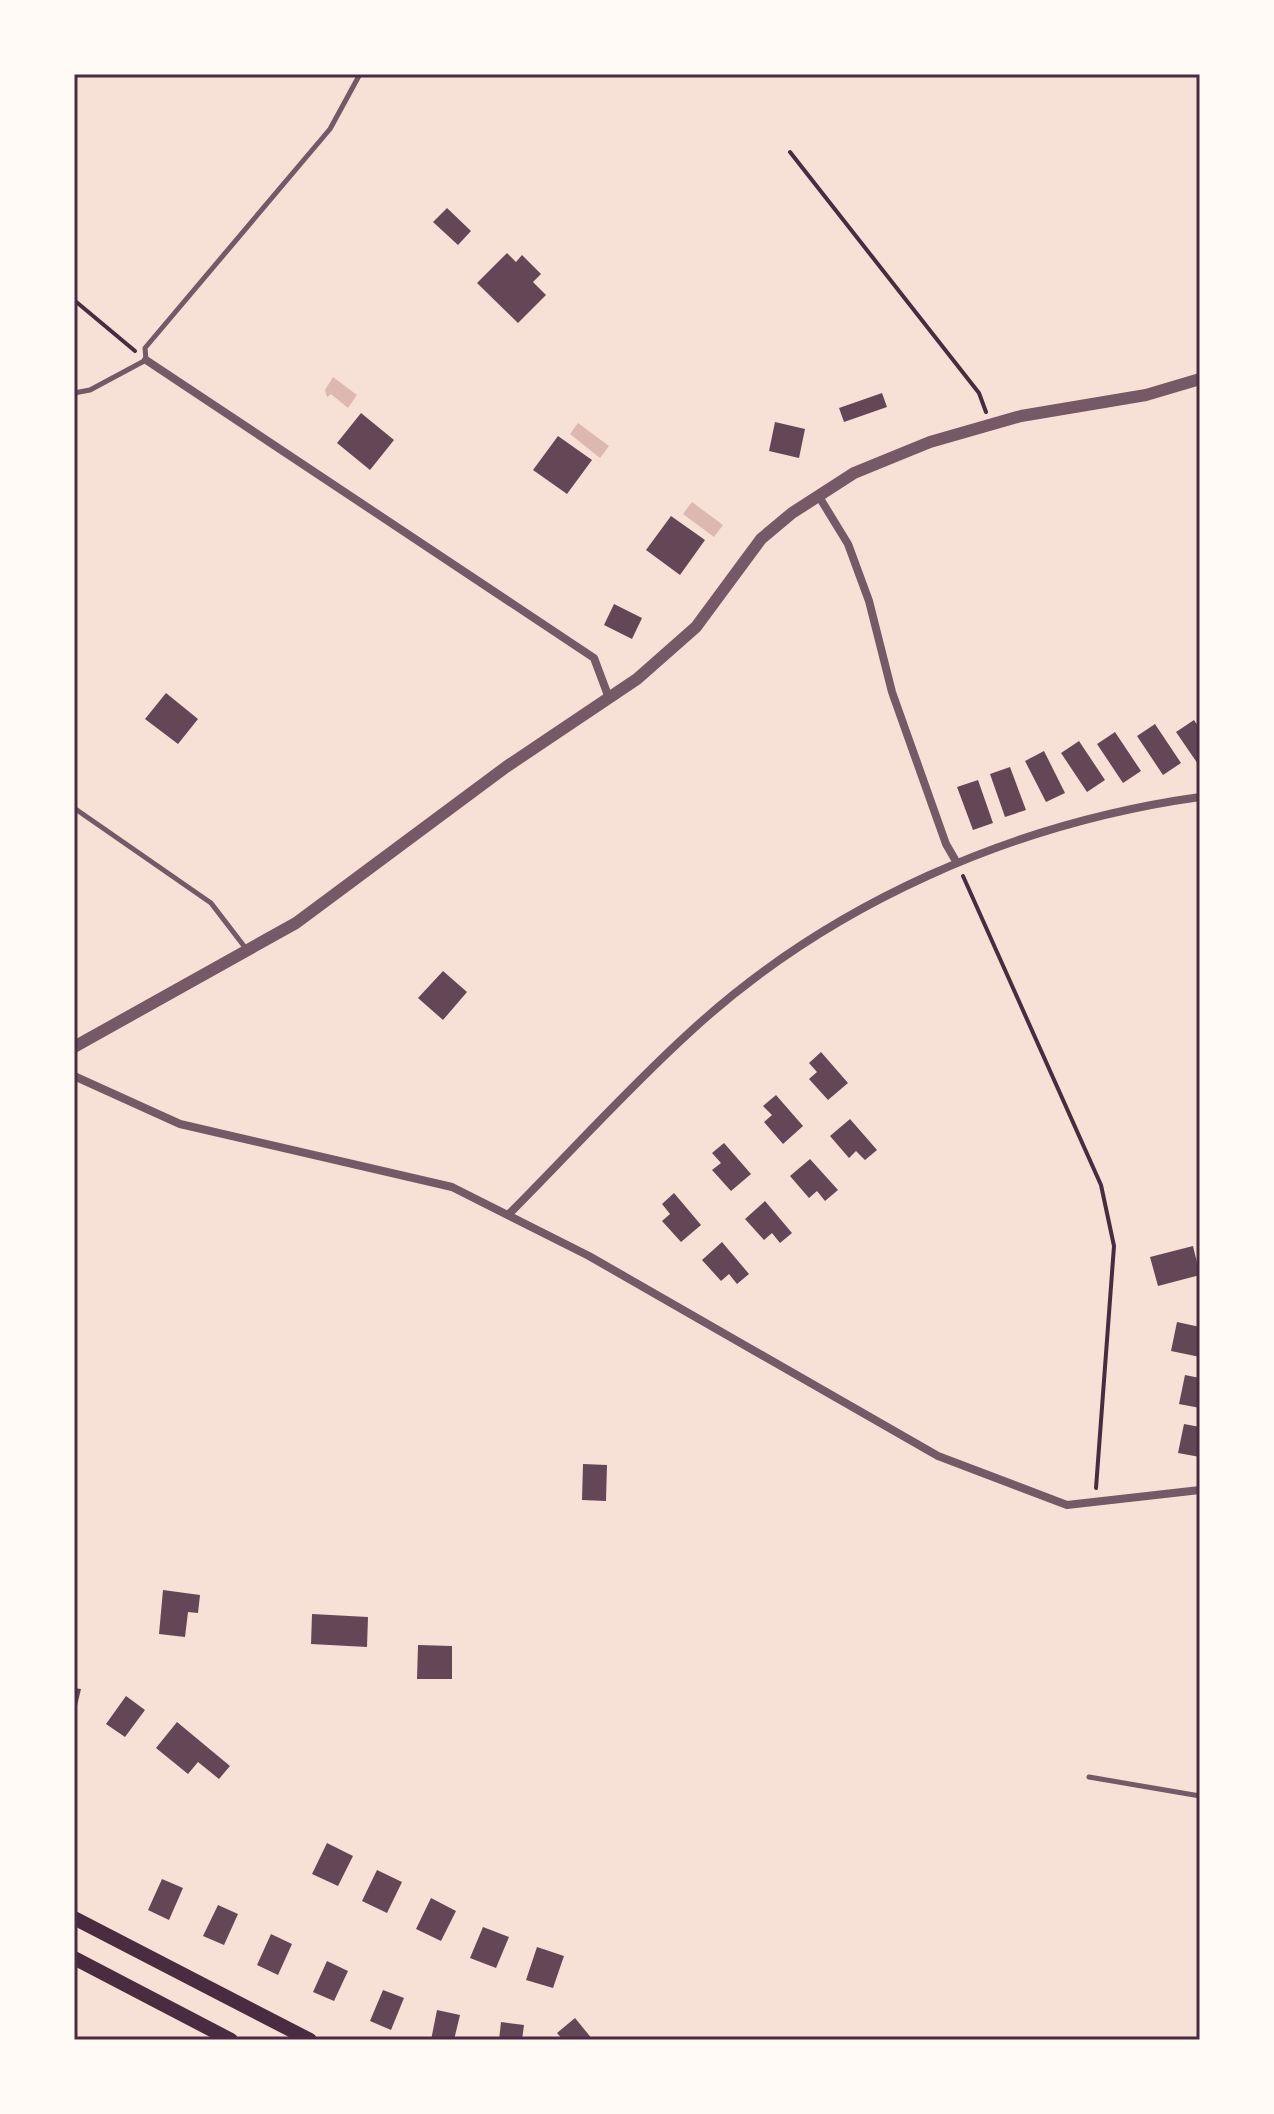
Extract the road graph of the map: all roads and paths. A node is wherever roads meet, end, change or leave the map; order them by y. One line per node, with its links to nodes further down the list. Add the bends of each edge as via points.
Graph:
1 (360, 74): 4 (lane, via 330,129 145,348)
2 (790, 152): 7 (path, via 979,393)
3 (74, 300): 4 (path)
4 (146, 360): 6 (lane); 9 (street, via 594,658)
5 (1200, 379): 7 (street, via 1146,395)
6 (74, 393)
7 (991, 425): 8 (street, via 866,467)
8 (818, 495): 9 (street, via 761,539 686,638); 12 (street, via 848,544 892,692)
9 (609, 698): 13 (street, via 506,767 296,923)
10 (1200, 797): 12 (street, via 1085,820)
11 (74, 808): 13 (lane, via 211,903)
12 (957, 863): 16 (street, via 829,926 751,982 691,1030); 18 (path, via 1101,1185 1114,1246)
13 (247, 950): 14 (street)
14 (74, 1047)
15 (74, 1076): 16 (street, via 180,1124 452,1187)
16 (508, 1215): 18 (street, via 938,1456 1067,1505)
17 (1200, 1490): 18 (street)
18 (1095, 1501)
19 (1089, 1777): 20 (lane)
20 (1200, 1796)
21 (74, 1918): 24 (main road)
22 (74, 1958): 23 (main road)
23 (231, 2040)
24 (310, 2040)

